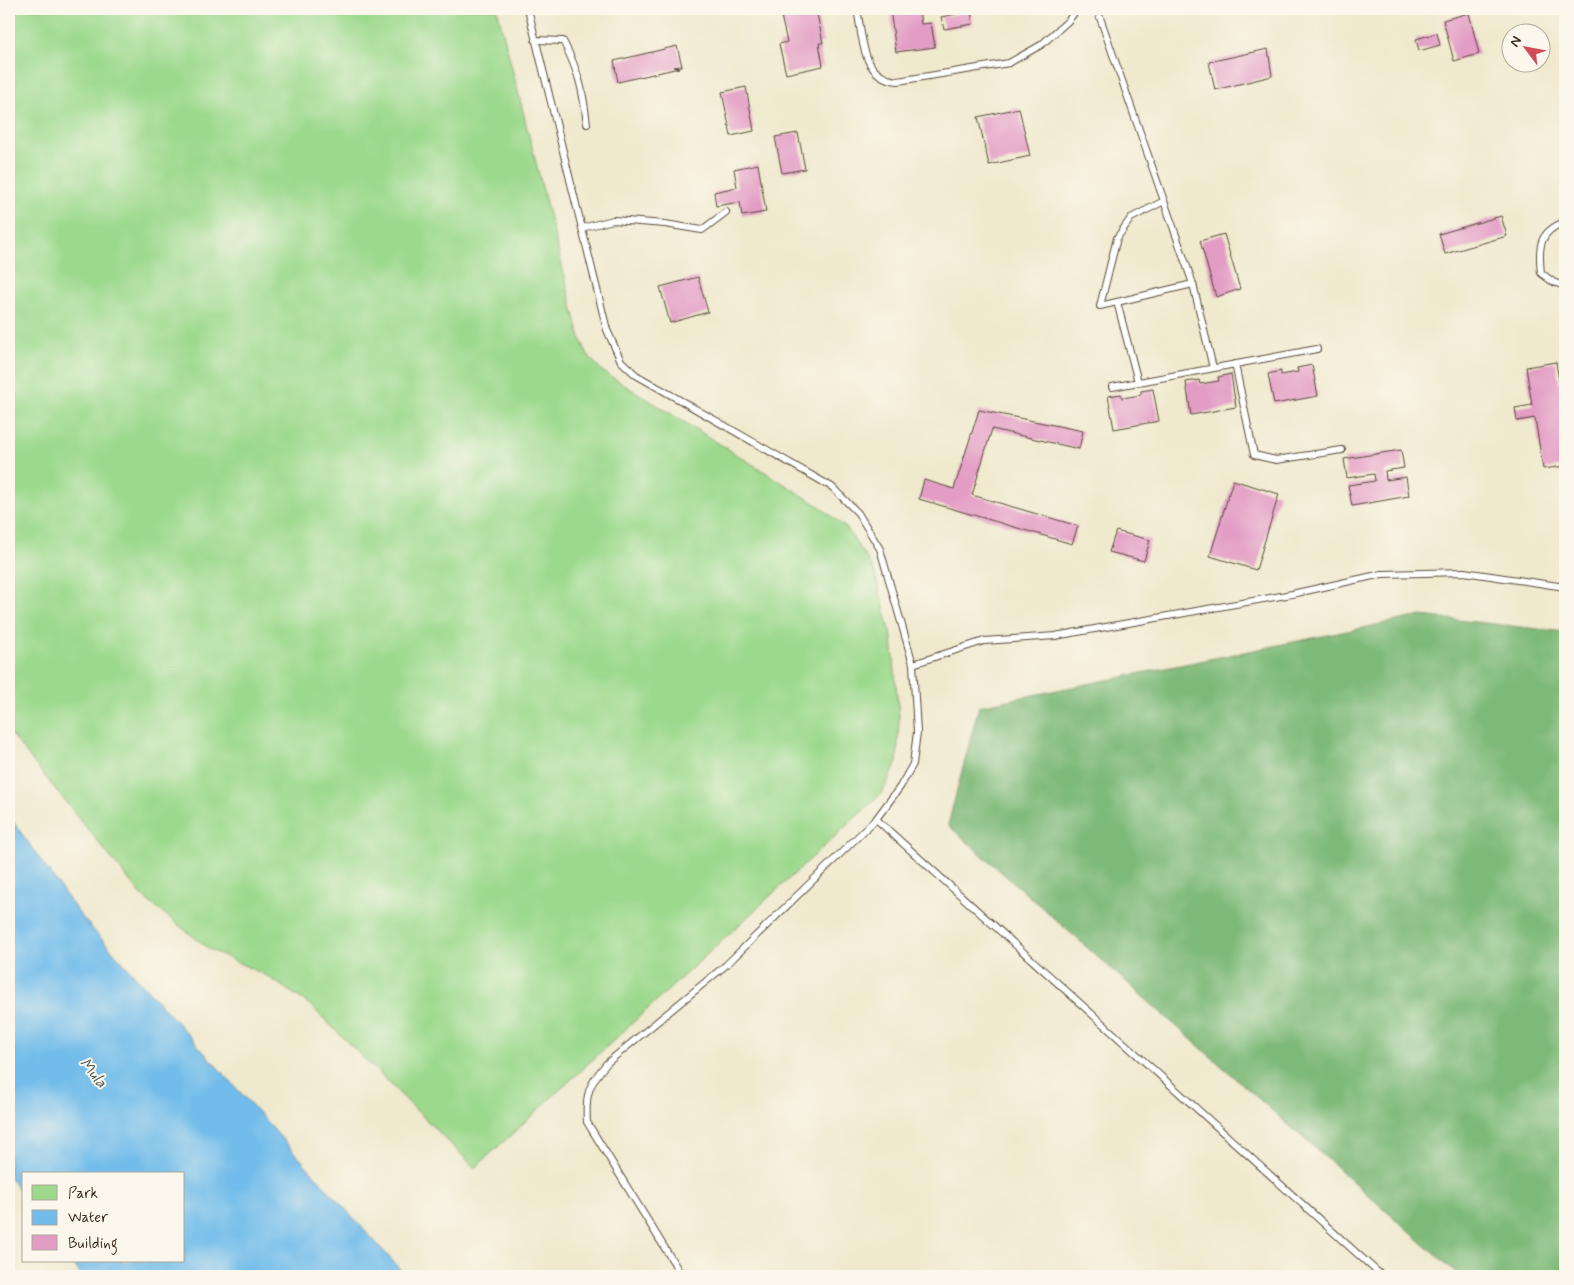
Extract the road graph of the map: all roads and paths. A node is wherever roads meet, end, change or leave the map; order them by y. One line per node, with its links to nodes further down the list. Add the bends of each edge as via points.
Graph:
1 (528, 9): 5 (lane)
2 (857, 9): 3 (lane, via 867,60 875,73 886,80 898,81 1009,63 1041,45)
3 (1077, 9)
4 (1097, 9): 7 (lane)
5 (536, 40): 6 (lane, via 562,41 582,85); 10 (lane)
6 (587, 124)
7 (1164, 201): 11 (lane); 13 (lane, via 1131,218 1117,238 1100,306)
8 (726, 212): 10 (lane, via 702,230 613,220)
9 (1565, 222): 12 (lane, via 1549,229 1542,241 1540,259 1541,273)
10 (582, 228): 21 (lane, via 607,330 621,361 636,375 832,487 858,513 880,549)
11 (1193, 284): 13 (lane); 16 (lane)
12 (1565, 286)
13 (1117, 302): 17 (lane)
14 (1317, 348): 15 (lane)
15 (1235, 364): 16 (lane); 19 (lane, via 1254,455 1276,460)
16 (1213, 368): 17 (lane)
17 (1138, 382): 18 (lane)
18 (1112, 386)
19 (1342, 450)
20 (1565, 587): 21 (lane, via 1464,572 1382,574 1292,594 1055,636 984,641)
21 (913, 664): 22 (lane, via 918,732 913,764)
22 (876, 819): 23 (lane, via 726,964 607,1063 593,1080 586,1099 587,1122); 24 (lane)
23 (682, 1276)
24 (1382, 1276)

